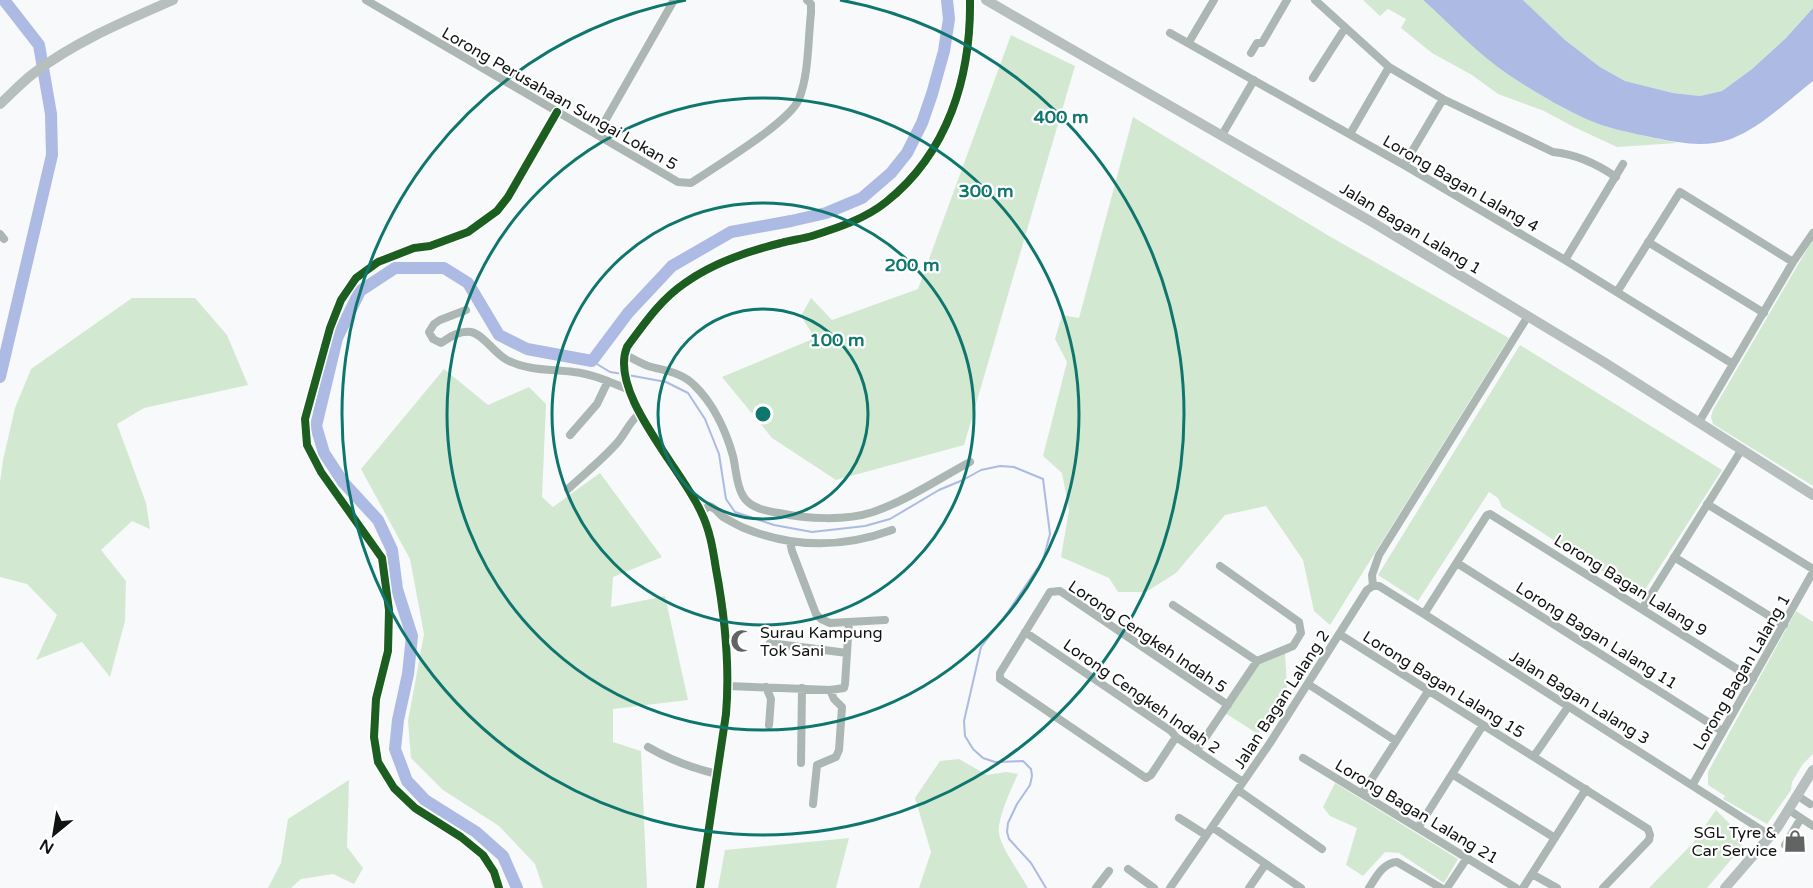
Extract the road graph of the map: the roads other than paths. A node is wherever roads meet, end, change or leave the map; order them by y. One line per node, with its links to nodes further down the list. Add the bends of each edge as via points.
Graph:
1 (172, 0): 18 (main road, via 75,46 33,73)
2 (366, 0): 19 (street, Lorong Perusahaan Sungai Lokan 5)
3 (674, 0): 21 (street)
4 (807, 0): 21 (street, Lorong Perusahaan Sungai Lokan 5, via 811,13 804,85 798,102 784,119 691,183 678,182)
5 (970, 0): 34 (street, via 958,99 940,140 918,171 886,203 858,219 810,237 744,253 684,283 661,304 627,347)
6 (986, 0): 22 (main road, Jalan Bagan Lalang 1)
7 (1214, 0): 12 (street)
8 (1287, 0): 13 (street, via 1262,43 1257,43)
9 (1315, 0): 10 (street)
10 (1345, 28): 14 (street); 15 (street)
11 (1170, 33): 12 (street, Lorong Bagan Lalang 4)
12 (1189, 42): 16 (street, Lorong Bagan Lalang 4)
13 (1251, 53)
14 (1389, 68): 17 (street); 20 (street)
15 (1313, 78)
16 (1254, 80): 20 (street, Lorong Bagan Lalang 4); 22 (street)
17 (1443, 99): 24 (street); 25 (street, via 1553,152 1581,159)
18 (0, 104)
19 (557, 112): 21 (street, Lorong Perusahaan Sungai Lokan 5); 112 (street, via 497,211 468,232 378,262 356,278 341,300 330,328 305,419 307,445 321,472 382,558 389,610 388,651 375,710 378,762 394,788 415,807 483,855)
20 (1350, 134): 24 (street, Lorong Bagan Lalang 4)
21 (597, 135)
22 (1222, 135): 33 (main road, Jalan Bagan Lalang 1)
23 (1623, 164): 25 (street)
24 (1404, 165): 28 (street, Lorong Bagan Lalang 4)
25 (1616, 177): 28 (street)
26 (1813, 233): 29 (street)
27 (1647, 242): 29 (street, via 1680,192); 30 (street); 32 (street)
28 (1565, 260): 30 (street, Lorong Bagan Lalang 4)
29 (1793, 262): 32 (street)
30 (1617, 292): 35 (street, Lorong Bagan Lalang 4)
31 (466, 310): 36 (street, via 434,324 429,332 434,339 441,343 458,333 478,334 500,356 516,364)
32 (1764, 313): 35 (street)
33 (1528, 316): 39 (main road, Jalan Bagan Lalang 1); 53 (street, via 1379,555)
34 (623, 358): 37 (street); 42 (street, via 665,369 694,385 720,422 743,495 759,509 810,519 874,512)
35 (1733, 364): 39 (street)
36 (608, 381): 37 (street); 40 (street, via 597,404)
37 (627, 387): 38 (street)
38 (640, 414): 43 (street, via 617,443); 46 (street)
39 (1699, 422): 41 (main road, Jalan Bagan Lalang 1)
40 (570, 435)
41 (1742, 449): 44 (main road, Jalan Bagan Lalang 1); 45 (street)
42 (970, 462)
43 (568, 489)
44 (1813, 495)
45 (1707, 504): 49 (street); 52 (street)
46 (701, 512): 48 (street, via 714,507 738,525); 67 (street, via 710,536 720,592)
47 (892, 530): 48 (street, via 854,541)
48 (790, 542): 58 (street, via 816,614 830,623)
49 (1674, 556): 55 (street); 59 (street)
50 (1457, 563): 55 (street, Lorong Bagan Lalang 9, via 1487,515 1494,515); 56 (street); 76 (street, Lorong Bagan Lalang 11)
51 (1220, 566): 64 (street, via 1299,622 1301,633 1293,646)
52 (1813, 571): 59 (street, Lorong Bagan Lalang 1)
53 (1372, 586): 56 (street, Jalan Bagan Lalang 3, via 1379,586); 61 (street, Jalan Bagan Lalang 2)
54 (1173, 604): 64 (street)
55 (1642, 609): 65 (street, Lorong Bagan Lalang 9)
56 (1424, 614): 73 (street, Jalan Bagan Lalang 3)
57 (885, 620): 58 (street)
58 (849, 622): 63 (street)
59 (1784, 625): 65 (street, Lorong Bagan Lalang 1)
60 (1025, 632): 72 (street, Lorong Cengkeh Indah 5, via 1048,595 1060,591); 77 (street, Lorong Cengkeh Indah 2); 77 (street, via 999,676 1005,684 1146,778)
61 (1339, 634): 66 (street, Jalan Bagan Lalang 2); 71 (street, Lorong Bagan Lalang 15)
62 (771, 643): 63 (street)
63 (847, 653): 70 (street, via 844,688)
64 (1257, 661): 72 (street)
65 (1753, 679): 76 (street, Lorong Bagan Lalang 1)
66 (1308, 684): 78 (street); 88 (street, Jalan Bagan Lalang 2)
67 (729, 686): 68 (street); 85 (street)
68 (766, 687): 69 (street); 74 (street, via 771,699)
69 (802, 688): 70 (street); 83 (street)
70 (830, 690): 93 (street, via 842,707 839,750 836,757 817,765)
71 (1429, 690): 75 (street, Lorong Bagan Lalang 15); 78 (street)
72 (1228, 705): 80 (street)
73 (1568, 706): 81 (street, Lorong Bagan Lalang 15); 87 (street, Jalan Bagan Lalang 3)
74 (769, 725)
75 (1483, 725): 81 (street, Lorong Bagan Lalang 15); 86 (street)
76 (1722, 731): 87 (street, Lorong Bagan Lalang 1)
77 (1176, 737): 80 (street, Lorong Cengkeh Indah 2)
78 (1396, 741): 91 (street)
79 (648, 747): 85 (street, via 668,759)
80 (1197, 750): 88 (street, Lorong Cengkeh Indah 2)
81 (1534, 756): 90 (street, Lorong Bagan Lalang 15)
82 (1303, 758): 91 (street, Lorong Bagan Lalang 21)
83 (801, 763)
84 (1813, 770): 89 (main road)
85 (717, 774): 113 (street)
86 (1452, 774): 100 (street); 104 (street)
87 (1693, 784): 101 (street, Jalan Bagan Lalang 3)
88 (1240, 786): 99 (street, Jalan Bagan Lalang 2); 106 (street, Lorong Cengkeh Indah 2)
89 (1809, 788): 92 (main road)
90 (1586, 789): 104 (street); 125 (street, Lorong Bagan Lalang 15, via 1644,826 1650,835)
91 (1362, 794): 100 (street, Lorong Bagan Lalang 21)
92 (1798, 796): 94 (street); 95 (main road)
93 (813, 804)
94 (1810, 805)
95 (1789, 810): 97 (street); 101 (main road)
96 (1179, 818): 102 (street)
97 (1801, 818): 98 (street); 103 (street)
98 (1813, 826)
99 (1212, 827): 102 (street, Jalan Bagan Lalang 2); 108 (street)
100 (1418, 828): 107 (street, Lorong Bagan Lalang 21)
101 (1774, 832): 103 (street, Jalan Bagan Lalang 3); 126 (main road)
102 (1206, 835): 116 (street, Jalan Bagan Lalang 2)
103 (1789, 836): 105 (street)
104 (1555, 838): 111 (street)
105 (1785, 845)
106 (1323, 849)
107 (1467, 858): 121 (street); 122 (street, Lorong Bagan Lalang 21)
108 (1265, 865): 117 (street); 118 (street)
109 (1128, 869): 115 (street)
110 (1108, 871): 114 (street)
111 (1532, 874): 123 (street); 124 (street)
112 (499, 888)
113 (700, 888)
114 (1096, 888)
115 (1154, 888)
116 (1170, 888)
117 (1249, 888)
118 (1301, 888)
119 (1369, 888): 120 (street, via 1381,869 1392,862)
120 (1441, 888)
121 (1448, 888)
122 (1516, 888)
123 (1523, 888)
124 (1557, 888)
125 (1603, 888)
126 (1725, 888)

